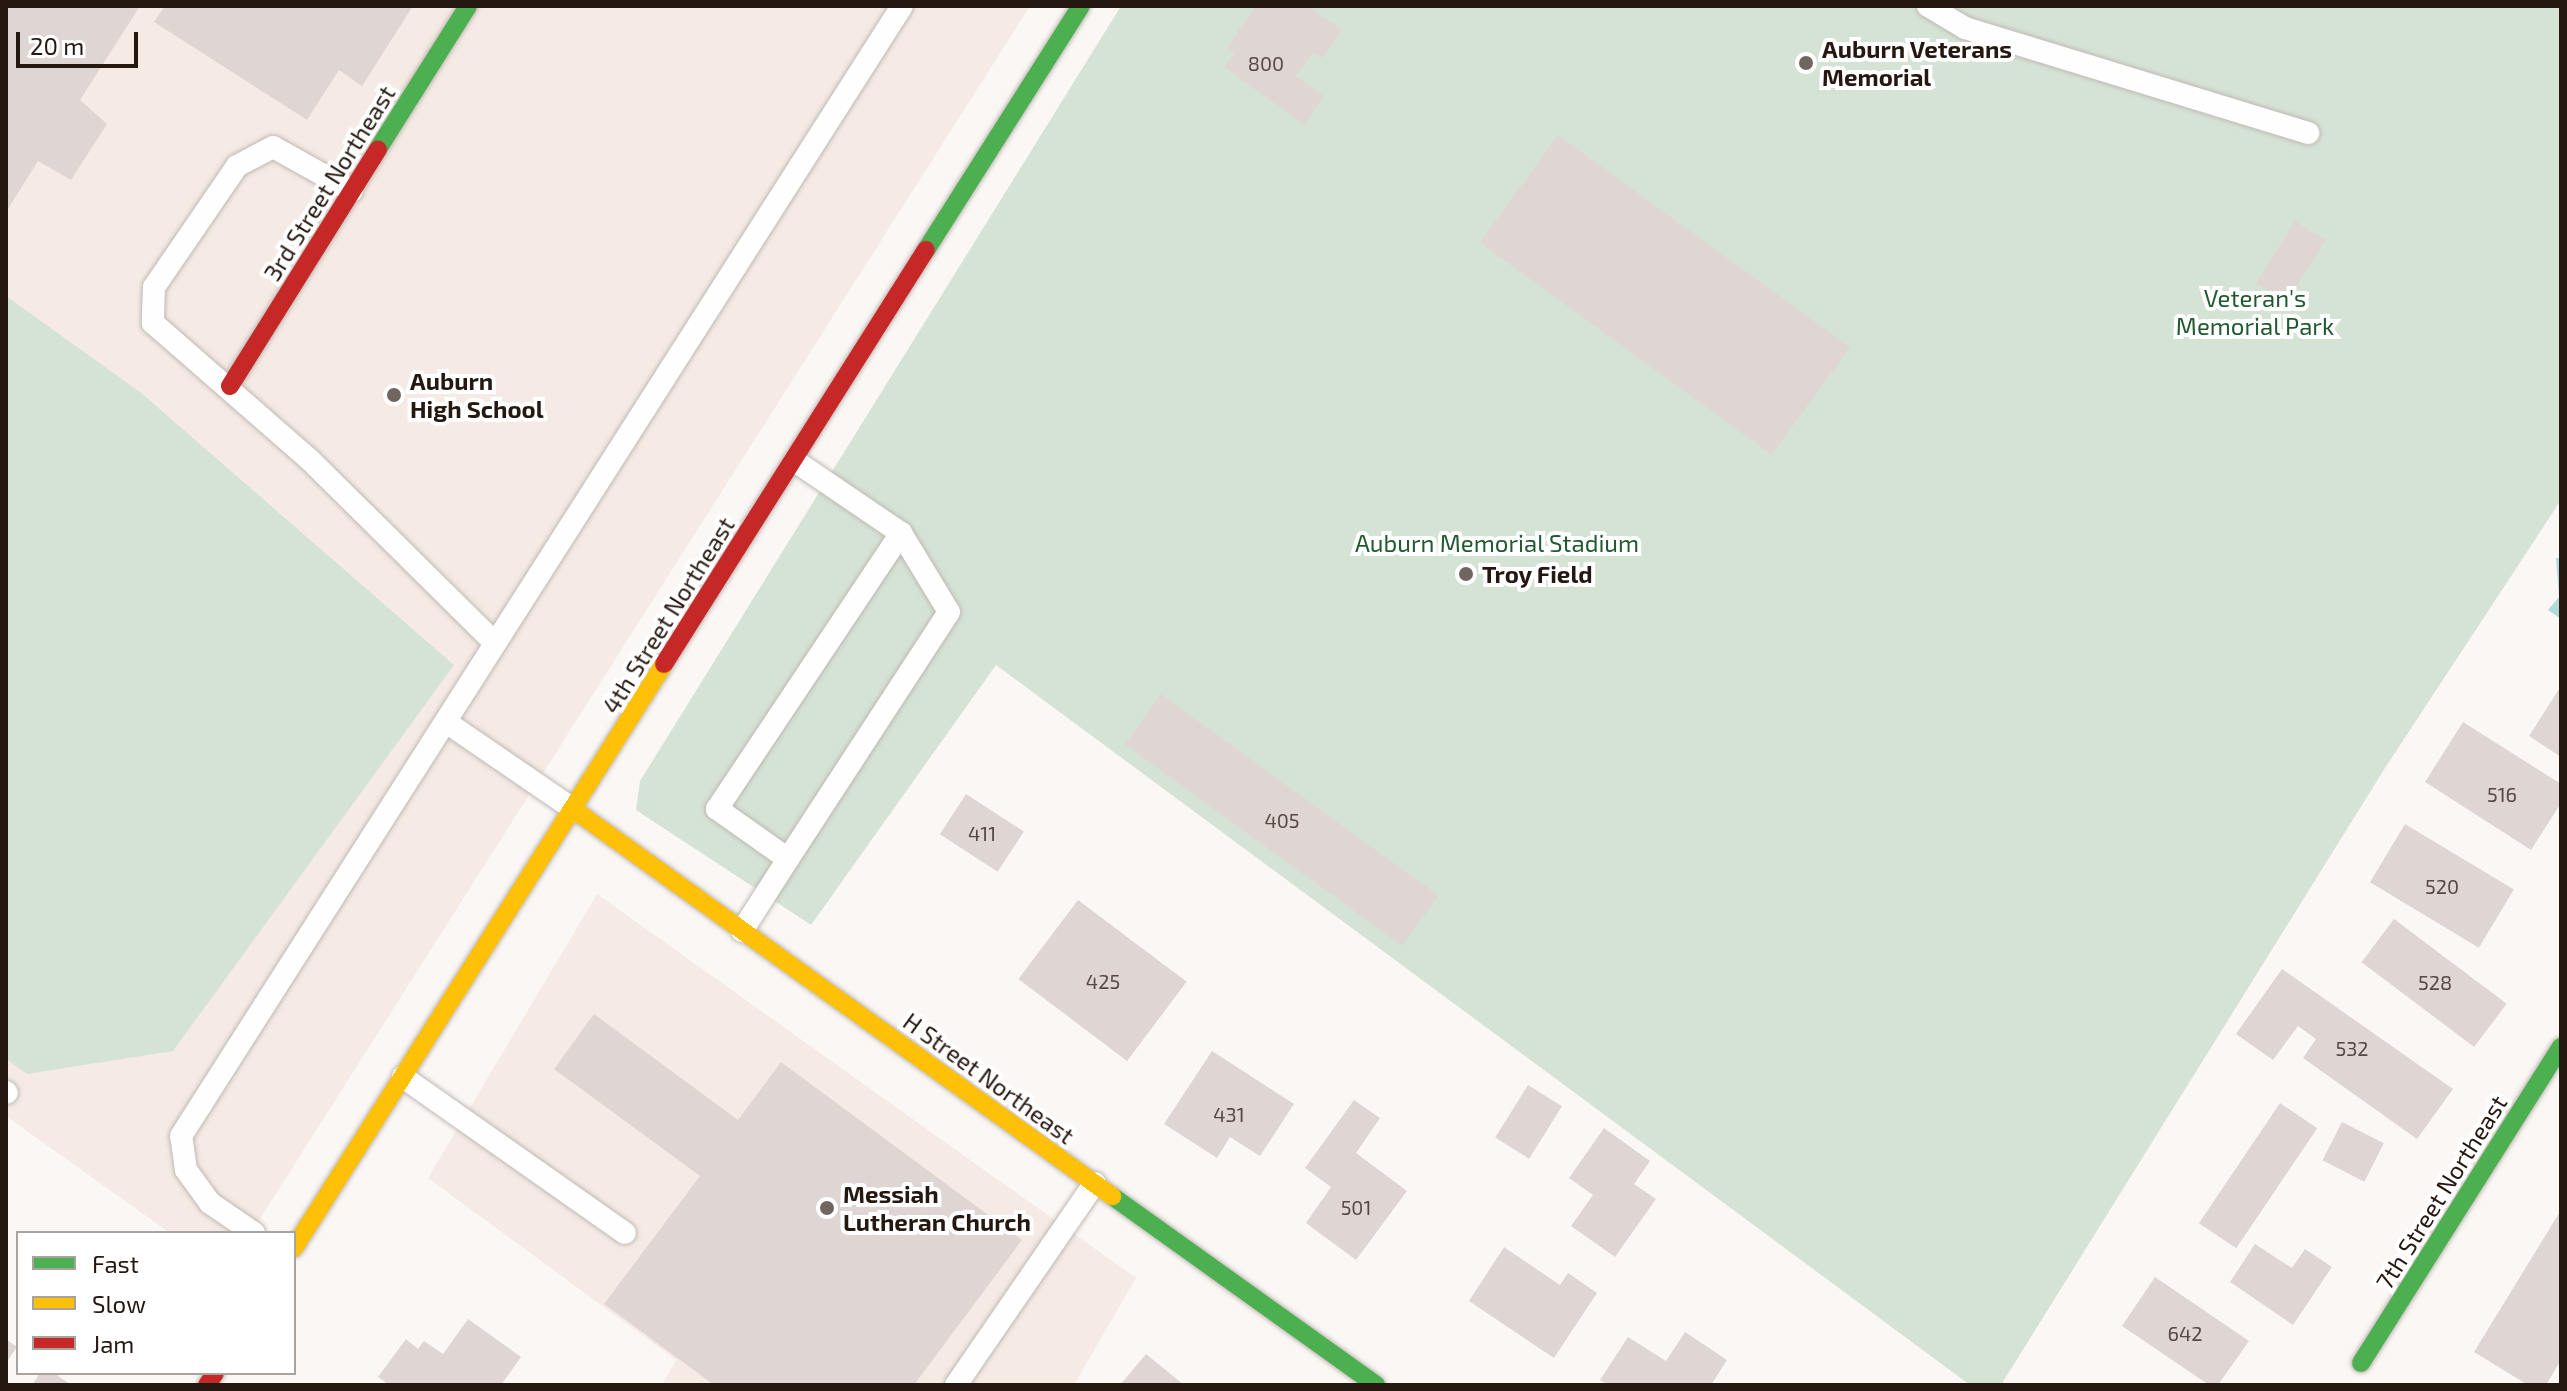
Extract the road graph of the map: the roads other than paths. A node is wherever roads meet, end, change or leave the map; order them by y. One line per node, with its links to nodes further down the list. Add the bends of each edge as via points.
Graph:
1 (468, 6): 6 (street, 3rd Street Northeast)
2 (902, 6): 10 (lane)
3 (1081, 6): 8 (street, 4th Street Northeast)
4 (1928, 6): 5 (lane, via 1965,28)
5 (2308, 133)
6 (352, 191): 7 (street, 3rd Street Northeast); 7 (lane, via 273,147 237,166 154,287 153,323)
7 (230, 386): 10 (lane)
8 (795, 461): 9 (lane); 12 (street, 4th Street Northeast)
9 (901, 533): 13 (lane, via 949,612); 13 (lane, via 717,809)
10 (495, 643): 11 (lane)
11 (446, 722): 12 (lane); 18 (lane, via 181,1136 186,1170 210,1203)
12 (573, 809): 14 (street, H Street Northeast); 16 (street, 4th Street Northeast)
13 (788, 859): 14 (lane)
14 (742, 931): 17 (street, H Street Northeast)
15 (2561, 1047): 21 (street, 7th Street Northeast)
16 (403, 1077): 19 (lane); 20 (street, 4th Street Northeast)
17 (1095, 1183): 22 (lane); 23 (street, H Street Northeast)
18 (251, 1231)
19 (625, 1233)
20 (296, 1245)
21 (2361, 1363): 24 (lane)
22 (956, 1385)
23 (1376, 1385)
24 (2349, 1385)

